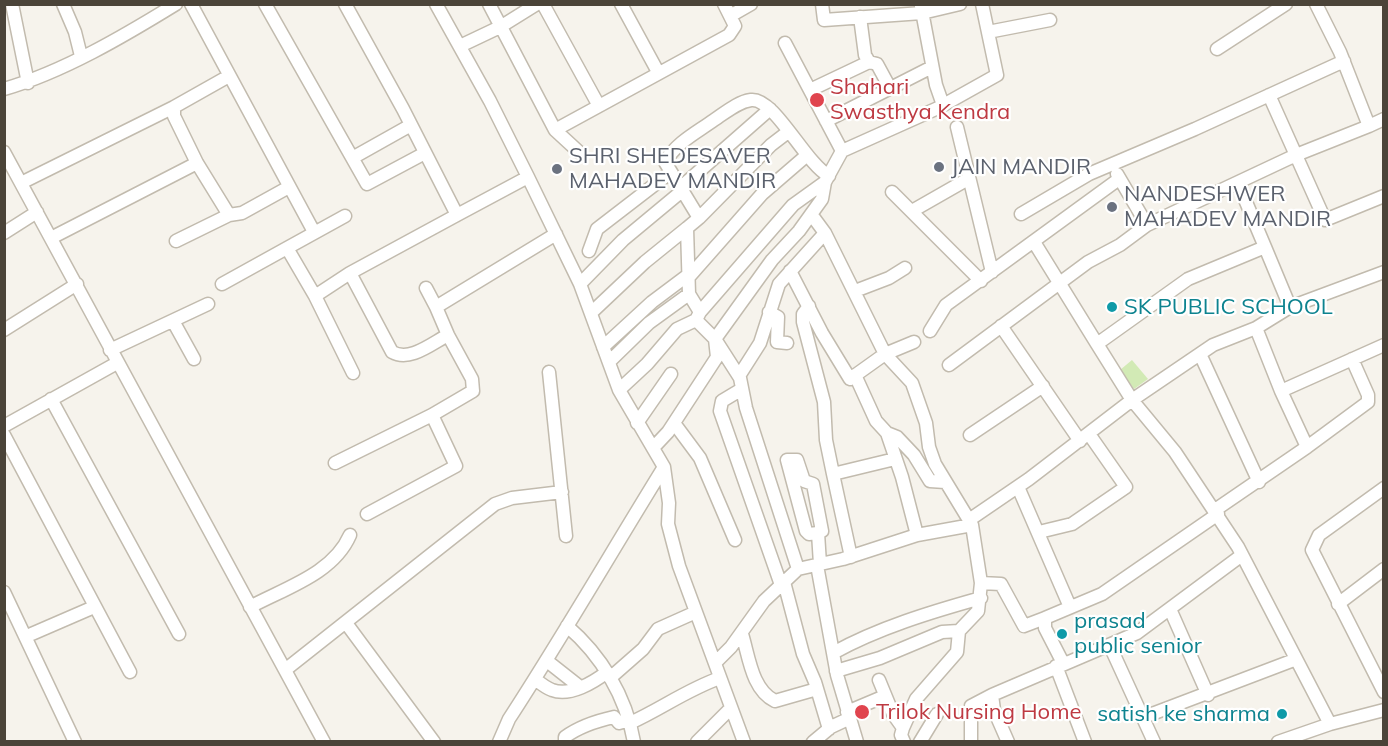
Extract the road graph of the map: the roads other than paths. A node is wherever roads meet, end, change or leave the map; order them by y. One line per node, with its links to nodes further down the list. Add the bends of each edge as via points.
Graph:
1 (12, 4): 33 (street)
2 (63, 4): 27 (street)
3 (176, 4): 27 (street)
4 (191, 4): 32 (street)
5 (266, 4): 55 (street)
6 (345, 4): 44 (street)
7 (436, 4): 25 (street)
8 (489, 4): 22 (street)
9 (537, 4): 22 (street)
10 (543, 4): 39 (street)
11 (621, 4): 31 (street)
12 (751, 4): 19 (street)
13 (822, 4): 20 (street, via 824,20)
14 (960, 4): 18 (street)
15 (982, 4): 23 (street)
16 (1286, 4): 26 (street)
17 (1316, 4): 28 (street)
18 (921, 9): 20 (street); 30 (street)
19 (727, 10): 31 (street, via 735,26 729,35)
20 (860, 17): 29 (street)
21 (1050, 20): 23 (street)
22 (500, 27): 25 (street); 47 (street)
23 (988, 32): 38 (street, via 997,75)
24 (785, 43): 36 (street)
25 (460, 46): 59 (street)
26 (1216, 49)
27 (81, 56): 33 (street)
28 (1344, 61): 37 (street); 45 (street)
29 (869, 62): 34 (street, via 877,64); 36 (street)
30 (932, 68): 34 (street); 38 (street)
31 (658, 72): 39 (street)
32 (229, 76): 40 (street); 65 (street)
33 (28, 82): 35 (street)
34 (890, 88): 43 (street)
35 (4, 89)
36 (810, 90): 43 (street)
37 (1269, 95): 53 (street); 57 (street)
38 (943, 105): 49 (street)
39 (599, 106): 47 (street)
40 (174, 107): 56 (street, via 174,116); 63 (street)
41 (770, 109): 48 (street); 58 (street, via 761,101 739,104 692,134 671,153 665,162); 66 (street)
42 (1383, 119): 45 (street)
43 (826, 121): 49 (street)
44 (411, 125): 51 (street); 55 (street)
45 (1369, 126): 53 (street)
46 (957, 127): 61 (street)
47 (555, 130): 52 (street)
48 (788, 132): 54 (street); 76 (street)
49 (842, 151): 60 (street)
50 (4, 152): 63 (street)
51 (425, 153): 55 (street, via 367,184); 74 (street)
52 (580, 153)
53 (1296, 155): 64 (street); 68 (street, via 1325,220)
54 (806, 156): 60 (street); 94 (street, via 762,194)
55 (354, 157)
56 (197, 163): 73 (street); 82 (street)
57 (1113, 164): 62 (street); 72 (street)
58 (671, 172): 66 (street); 88 (street, via 597,229)
59 (528, 177): 74 (street); 83 (street)
60 (827, 179): 71 (street, via 822,199); 110 (street, via 793,205)
61 (968, 179): 69 (street); 91 (street)
62 (1119, 179): 77 (street); 85 (street)
63 (21, 183): 70 (street)
64 (1238, 183): 77 (street); 86 (street)
65 (289, 188): 73 (street, via 242,213); 79 (street)
66 (681, 189): 76 (street); 95 (street)
67 (891, 192): 69 (street)
68 (1383, 196)
69 (912, 211): 96 (street)
70 (37, 212): 80 (street); 82 (street)
71 (811, 214): 81 (street); 117 (street)
72 (1021, 214)
73 (229, 215): 84 (street)
74 (457, 215): 93 (street)
75 (345, 216): 79 (street)
76 (699, 218): 78 (street)
77 (1147, 225): 99 (street)
78 (687, 228): 94 (street); 109 (street)
79 (314, 232): 87 (street)
80 (4, 233)
81 (825, 233): 90 (street); 101 (street)
82 (51, 238): 97 (street)
83 (558, 239): 95 (street); 106 (street)
84 (176, 241)
85 (1034, 242): 91 (street); 99 (street)
86 (1265, 246): 107 (street); 120 (street, via 1188,279)
87 (287, 248): 98 (street); 103 (street)
88 (589, 251)
89 (905, 268): 101 (street)
90 (790, 271): 105 (street); 108 (street)
91 (992, 272): 96 (street)
92 (1383, 272): 107 (street)
93 (350, 273): 103 (street); 116 (street, via 392,352 409,356)
94 (688, 276): 102 (street); 122 (street, via 652,302)
95 (577, 279): 109 (street)
96 (981, 281): 115 (street, via 946,305)
97 (77, 284): 114 (street); 123 (street)
98 (222, 284)
99 (1059, 285): 112 (street); 120 (street)
100 (426, 288): 106 (street)
101 (855, 291): 124 (street)
102 (689, 294): 110 (street); 128 (street, via 649,323)
103 (315, 296): 132 (street)
104 (208, 304): 111 (street)
105 (809, 306): 134 (street, via 850,378); 155 (street, via 803,322 824,402)
106 (436, 307): 116 (street)
107 (1290, 308): 113 (street)
108 (769, 312): 119 (street, via 778,317 777,342); 135 (street, via 756,352)
109 (591, 313): 122 (street)
110 (698, 316): 117 (street); 138 (street, via 677,329)
111 (173, 321): 123 (street); 126 (street)
112 (1001, 326): 130 (street); 136 (street)
113 (1256, 328): 125 (street); 139 (street)
114 (4, 330)
115 (930, 331)
116 (448, 335): 142 (street, via 474,386 469,394)
117 (715, 339): 135 (street); 144 (street, via 717,357)
118 (914, 342): 124 (street)
119 (788, 343)
120 (1097, 344): 141 (street)
121 (1383, 345): 127 (street)
122 (603, 347): 128 (street)
123 (110, 350): 129 (street)
124 (885, 354): 134 (street); 156 (street, via 912,383 926,423 929,447)
125 (1200, 354): 141 (street); 157 (street)
126 (194, 359)
127 (1352, 359): 139 (street); 150 (street, via 1368,402)
128 (609, 362): 138 (street)
129 (117, 363): 140 (street); 181 (street)
130 (949, 365)
131 (549, 372): 160 (street)
132 (353, 373)
133 (671, 374): 143 (street)
134 (855, 375): 146 (street, via 876,421)
135 (739, 376): 137 (street)
136 (1043, 386): 148 (street); 149 (street)
137 (742, 389): 173 (street); 175 (street, via 722,401 720,411)
138 (619, 390): 143 (street)
139 (1281, 391): 150 (street)
140 (51, 399): 145 (street); 189 (street)
141 (1132, 400): 149 (street); 161 (street, via 1175,452)
142 (432, 415): 153 (street); 162 (street, via 456,466)
143 (637, 423): 151 (street)
144 (674, 423): 151 (street); 169 (street, via 704,465)
145 (4, 426)
146 (887, 434): 152 (street); 156 (street, via 897,437 914,455 930,482)
147 (4, 435): 180 (street)
148 (970, 435)
149 (1084, 438): 158 (street); 164 (street, via 1126,487 1072,524)
150 (1307, 447): 157 (street)
151 (653, 448): 154 (street)
152 (896, 459): 155 (street); 167 (street)
153 (335, 463)
154 (664, 467): 184 (street, via 668,525); 187 (street)
155 (833, 474): 171 (street)
156 (945, 482): 163 (street)
157 (1259, 482): 161 (street)
158 (1018, 487): 163 (street); 164 (street)
159 (1383, 488): 179 (street, via 1319,535 1312,550)
160 (562, 492): 168 (street); 186 (street, via 495,504)
161 (1216, 512): 170 (street); 182 (street, via 1102,594)
162 (366, 514)
163 (970, 523): 167 (street); 176 (street)
164 (1039, 532): 182 (street)
165 (818, 533): 165 (street, via 806,531 787,460 797,460 804,481 813,484 822,531); 172 (street)
166 (350, 535): 181 (street, via 344,549 328,566)
167 (917, 535): 171 (street)
168 (566, 536)
169 (735, 540)
170 (1242, 555): 183 (street); 194 (street)
171 (851, 557): 172 (street)
172 (818, 565): 173 (street); 193 (street)
173 (798, 569): 175 (street)
174 (1383, 569): 179 (street)
175 (782, 583): 190 (street, via 754,613); 206 (street)
176 (981, 583): 178 (street); 185 (street, via 1002,585 1024,626)
177 (4, 592): 191 (street)
178 (981, 598): 188 (street, via 978,611); 193 (street, via 856,640)
179 (1338, 604): 207 (street)
180 (94, 607): 191 (street); 200 (street)
181 (250, 607): 198 (street)
182 (1070, 607): 185 (street)
183 (1170, 609): 192 (street, via 1137,633); 209 (street)
184 (696, 612): 196 (street); 201 (street, via 658,628 643,649)
185 (1045, 618): 197 (street)
186 (345, 623): 198 (street); 222 (street)
187 (567, 626): 195 (street); 201 (street, via 589,645)
188 (959, 631): 199 (street, via 942,632); 218 (street, via 957,652 916,699)
189 (179, 634)
190 (742, 634): 196 (street); 206 (street, via 756,679 768,698 775,701)
191 (27, 636): 220 (street)
192 (1110, 646): 197 (street); 215 (street)
193 (833, 653): 199 (street)
194 (1294, 660): 209 (street); 217 (street)
195 (547, 661): 203 (street); 205 (street)
196 (716, 662): 202 (street)
197 (1059, 664): 208 (street); 234 (street)
198 (285, 670): 221 (street)
199 (836, 671): 214 (street)
200 (130, 672)
201 (609, 675): 205 (street); 216 (street)
202 (720, 678): 211 (street); 216 (street)
203 (535, 680): 205 (street, via 553,691); 223 (street, via 509,718)
204 (879, 680): 210 (street)
205 (580, 687)
206 (817, 689): 219 (street)
207 (1383, 692)
208 (992, 695): 232 (street, via 971,706); 233 (street, via 994,710)
209 (1208, 695): 215 (street)
210 (885, 696): 214 (street); 218 (street)
211 (731, 708): 226 (street); 227 (street)
212 (1383, 710): 217 (street)
213 (937, 714): 231 (street)
214 (848, 715): 219 (street); 229 (street)
215 (1144, 717): 235 (street)
216 (629, 722): 224 (street, via 619,723 614,717 601,720 574,731); 225 (street)
217 (1330, 724): 236 (street)
218 (903, 728): 230 (street)
219 (829, 729): 228 (street)
220 (75, 741)
221 (324, 741)
222 (434, 741)
223 (499, 741)
224 (565, 741)
225 (634, 741)
226 (698, 741)
227 (744, 741)
228 (813, 741)
229 (856, 741)
230 (904, 741)
231 (920, 741)
232 (971, 741)
233 (1008, 741)
234 (1085, 741)
235 (1154, 741)
236 (1278, 741)

